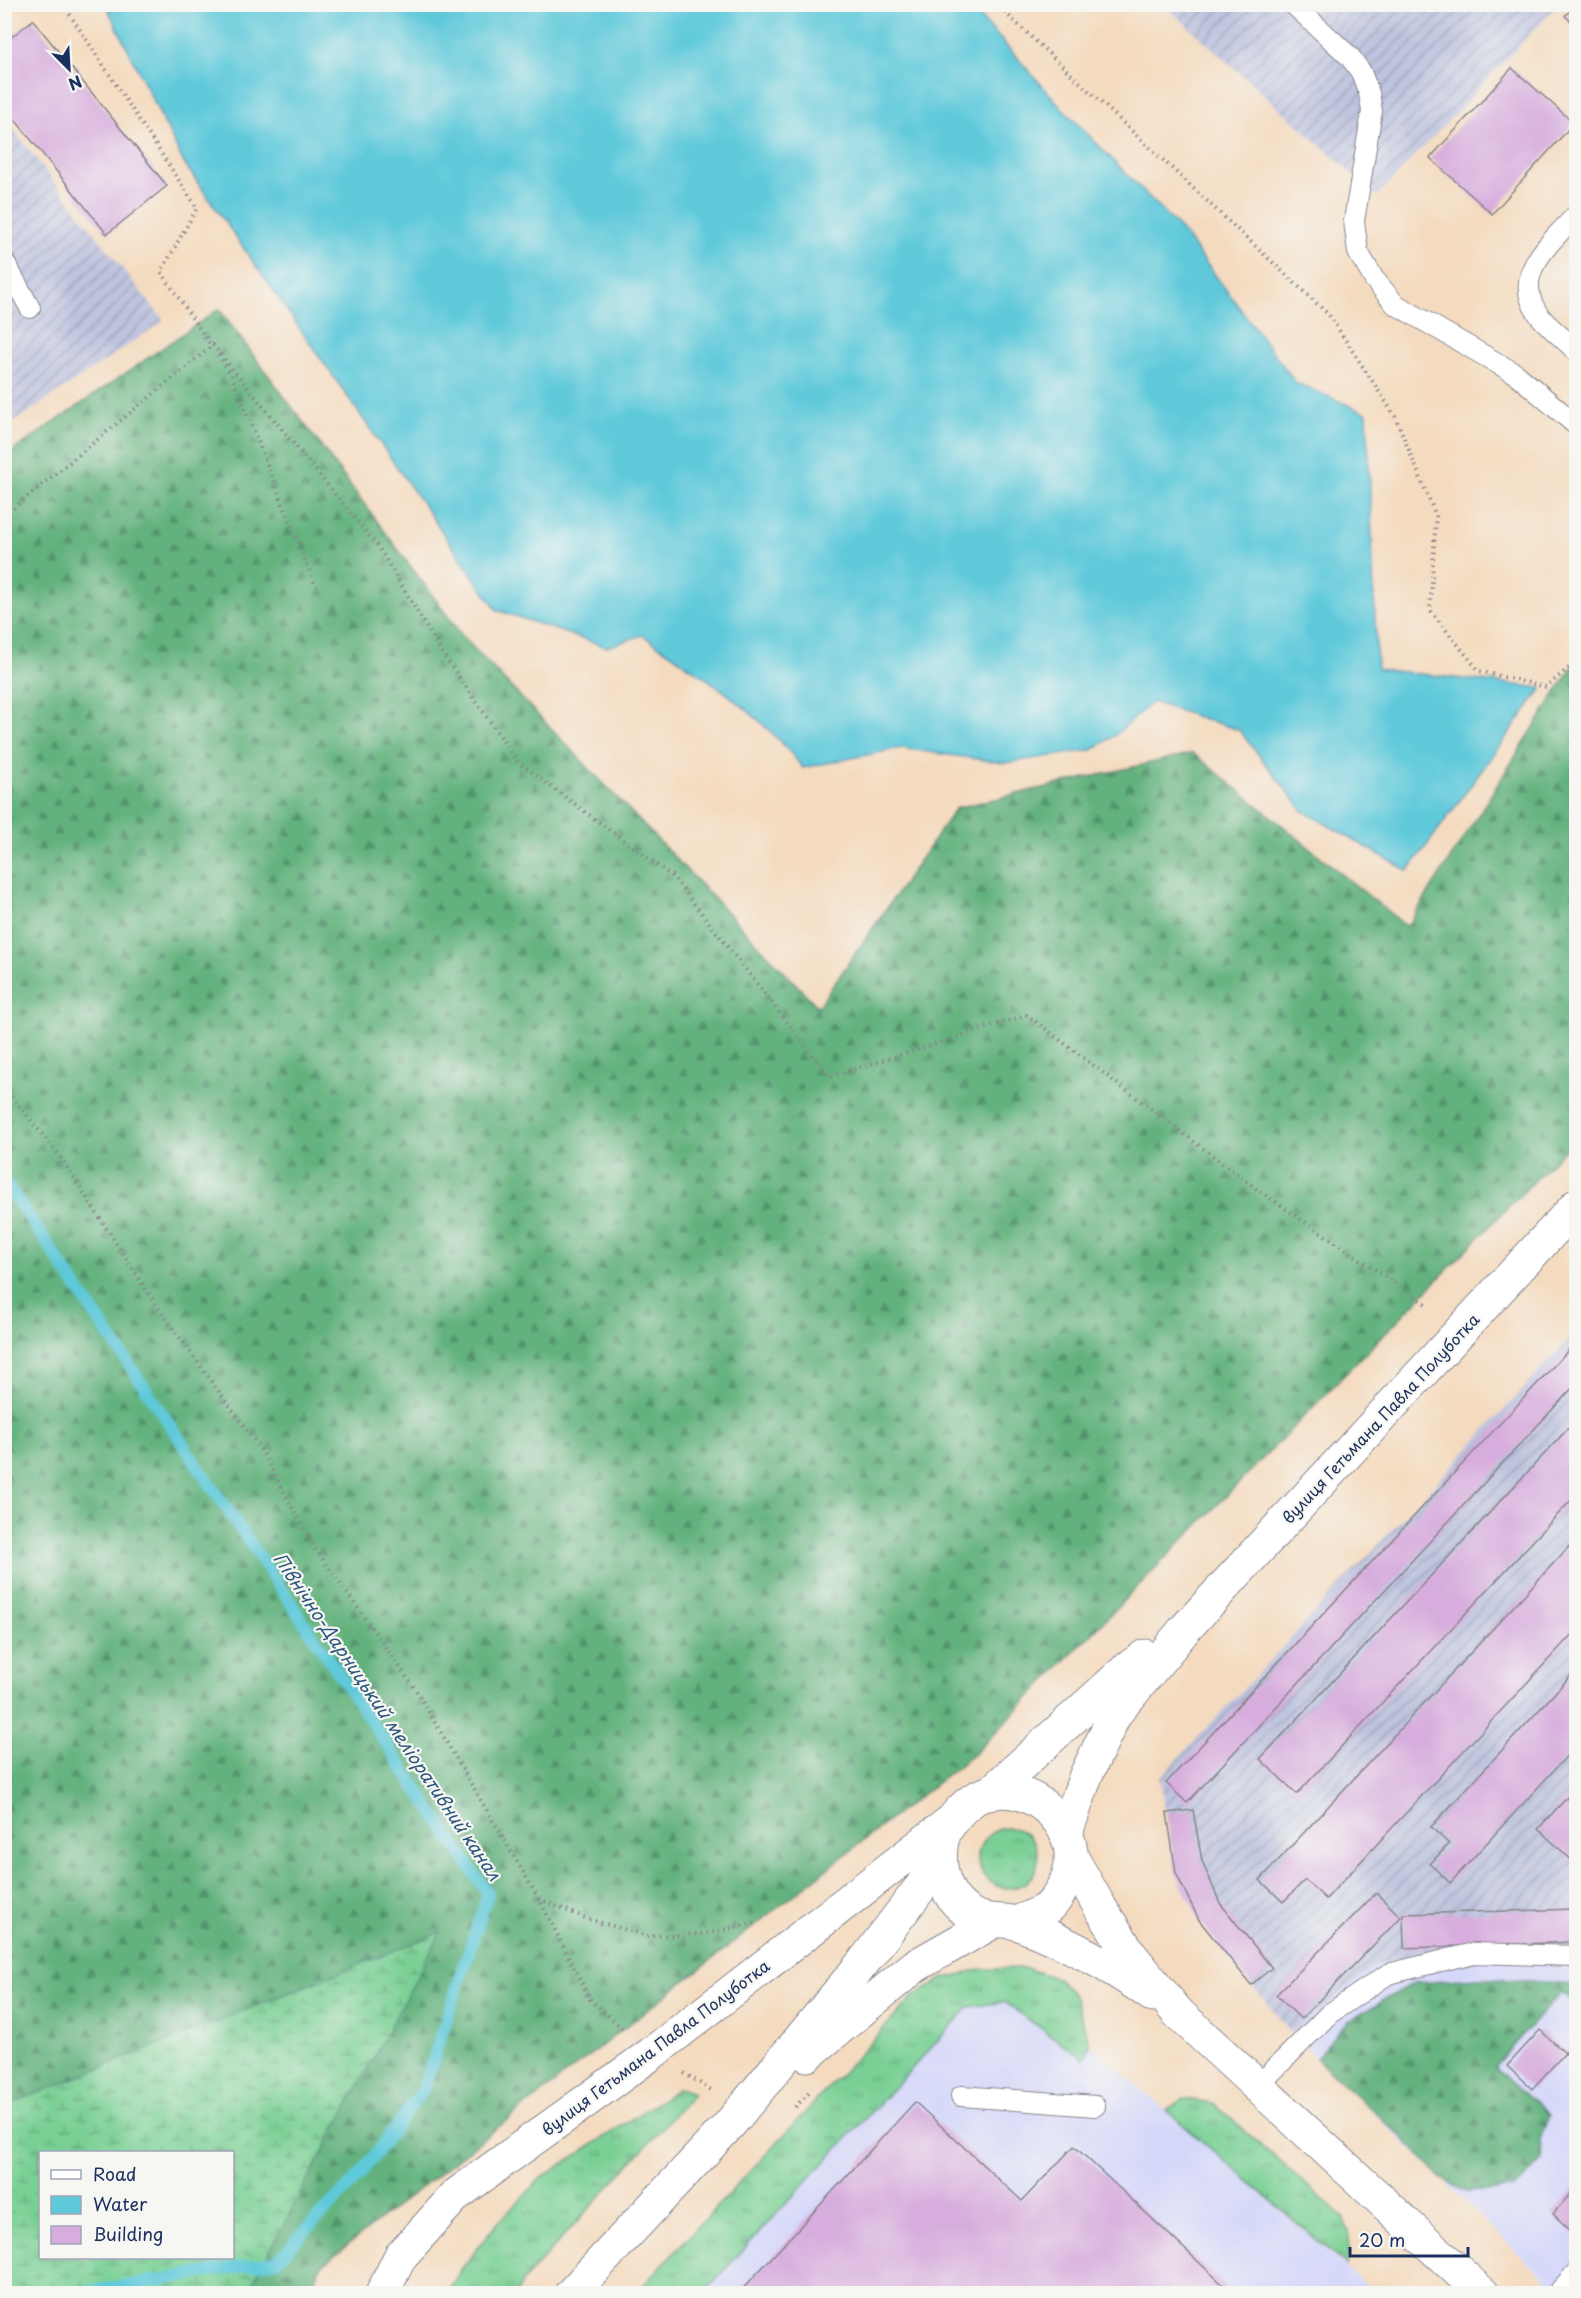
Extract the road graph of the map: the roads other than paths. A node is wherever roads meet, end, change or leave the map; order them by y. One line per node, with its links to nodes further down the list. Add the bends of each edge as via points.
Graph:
1 (1293, 4): 6 (lane, via 1350,57 1369,93 1372,111 1354,221 1358,252 1374,279 1395,304 1516,374)
2 (1576, 216): 5 (lane, via 1534,262 1527,287 1537,312)
3 (4, 261): 4 (lane)
4 (30, 308)
5 (1576, 351)
6 (1576, 425)
7 (1576, 1206): 8 (street, вулиця Гетьмана Павла Полуботка)
8 (1184, 1630): 9 (street, вулиця Гетьмана Павла Полуботка, via 1128,1668); 11 (street, вулиця Гетьмана Павла Полуботка, via 1115,1714 1086,1775)
9 (989, 1794): 10 (street, via 968,1804); 11 (street, via 1012,1792 1035,1798 1054,1812)
10 (951, 1821): 12 (street, via 941,1842); 21 (street, вулиця Гетьмана Павла Полуботка, via 651,2054 456,2195 400,2258)
11 (1069, 1844): 13 (street, via 1068,1879 1051,1906 1038,1914); 15 (street, via 1101,1909 1130,1954)
12 (939, 1862): 13 (street, via 953,1898 970,1913); 19 (street, via 866,1959)
13 (1004, 1922): 15 (street, via 1062,1942 1125,1976); 19 (street, via 915,1965)
14 (1576, 1956): 16 (lane, via 1474,1953 1388,1974 1329,2014)
15 (1178, 2013): 16 (street)
16 (1258, 2086): 23 (street)
17 (961, 2096): 18 (lane)
18 (1095, 2106)
19 (729, 2124): 22 (street)
20 (1576, 2273): 24 (lane)
21 (382, 2294)
22 (571, 2294)
23 (1483, 2294)
24 (1557, 2294)

